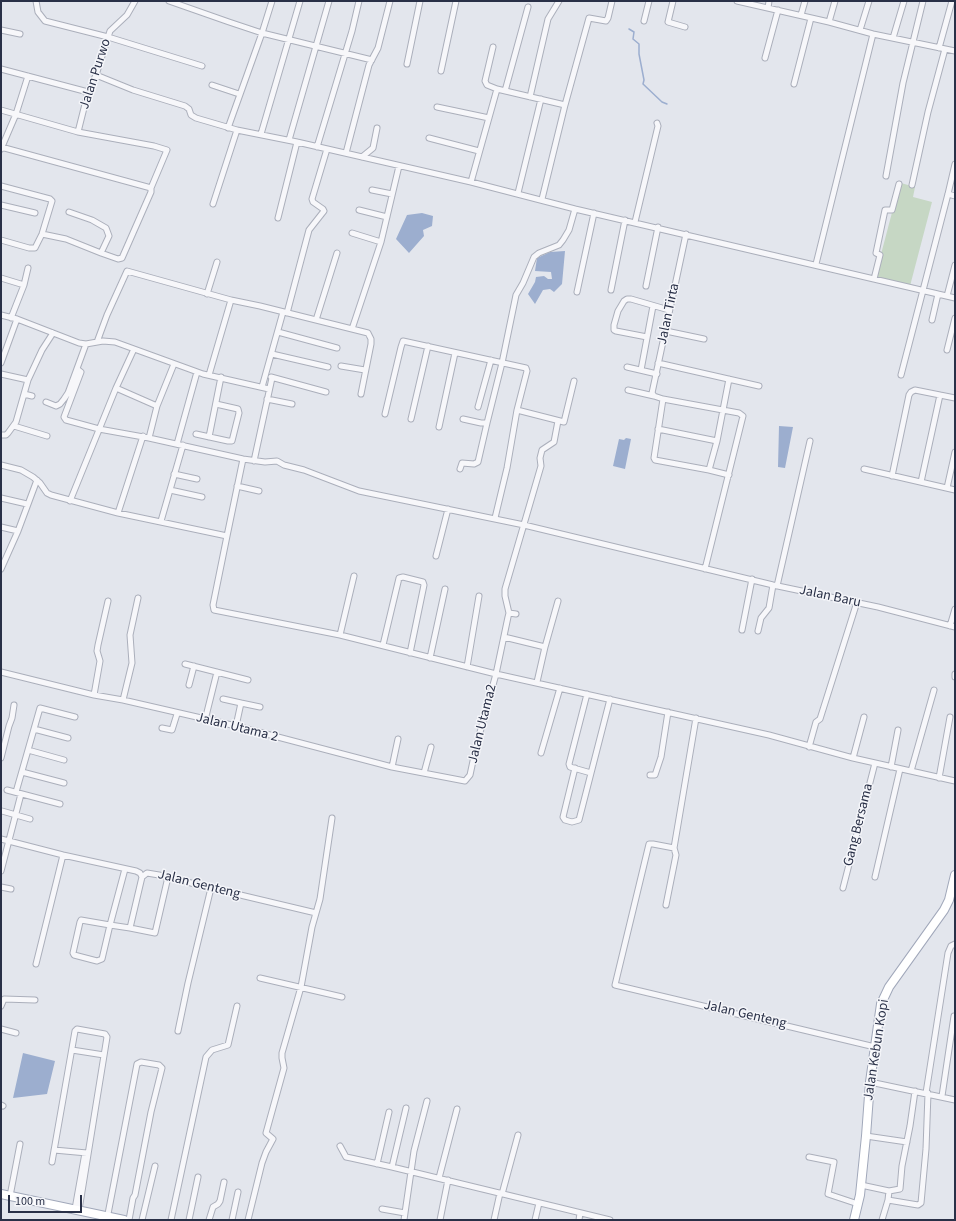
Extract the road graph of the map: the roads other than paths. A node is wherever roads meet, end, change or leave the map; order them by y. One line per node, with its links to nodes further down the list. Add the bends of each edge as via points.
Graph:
1 (36, 1): 37 (street, via 38,12 45,21)
2 (135, 1): 37 (street, Jalan Purwo, via 127,15 112,28)
3 (169, 1): 34 (street)
4 (272, 1): 34 (street)
5 (300, 1): 39 (street)
6 (329, 1): 41 (street)
7 (359, 1): 46 (street)
8 (390, 1): 48 (street, via 378,48)
9 (420, 1): 49 (street)
10 (456, 1): 52 (street)
11 (559, 1): 61 (street, via 548,19)
12 (612, 1): 63 (street, via 606,20 589,18)
13 (649, 1): 29 (street)
14 (673, 1): 31 (street, via 668,22)
15 (737, 1): 23 (street)
16 (769, 1): 25 (street)
17 (805, 1): 27 (street)
18 (835, 1): 30 (street)
19 (869, 1): 33 (street)
20 (904, 1): 38 (street)
21 (923, 1): 40 (street)
22 (952, 1): 43 (street)
23 (746, 2): 25 (street)
24 (528, 7): 58 (street)
25 (768, 8): 26 (street)
26 (778, 10): 27 (street); 47 (street)
27 (800, 15): 28 (street)
28 (811, 18): 30 (street); 55 (street)
29 (644, 21)
30 (829, 22): 33 (street)
31 (685, 27)
32 (1, 30): 35 (street)
33 (860, 30): 36 (street)
34 (262, 32): 39 (street); 60 (street)
35 (20, 34)
36 (873, 34): 38 (street); 117 (street)
37 (108, 37): 50 (street); 53 (street, Jalan Purwo)
38 (893, 38): 40 (street)
39 (290, 39): 41 (street); 73 (street)
40 (913, 42): 43 (street); 85 (street)
41 (316, 46): 46 (street); 75 (street)
42 (493, 48): 57 (street, via 485,81 487,85)
43 (939, 48): 44 (street)
44 (945, 49): 45 (street); 88 (street)
45 (955, 51)
46 (345, 53): 48 (street); 77 (street)
47 (765, 58)
48 (372, 60): 81 (street)
49 (407, 64)
50 (202, 66)
51 (1, 69): 54 (street)
52 (441, 71)
53 (96, 75): 59 (street, Jalan Purwo); 69 (street, via 185,106 189,108 191,116)
54 (28, 76): 59 (street); 66 (street)
55 (794, 84)
56 (212, 85): 60 (street)
57 (497, 89): 58 (street); 67 (street)
58 (505, 91): 61 (street)
59 (88, 92): 72 (street, Jalan Purwo)
60 (239, 94): 69 (street)
61 (530, 97): 62 (street)
62 (541, 99): 63 (street); 92 (street)
63 (564, 105): 96 (street)
64 (437, 107): 67 (street)
65 (1, 110): 66 (street)
66 (16, 114): 72 (street); 78 (street)
67 (489, 118): 80 (street)
68 (657, 124): 107 (street)
69 (228, 128): 71 (street)
70 (377, 128): 82 (street, via 373,148)
71 (237, 130): 73 (street); 97 (street)
72 (78, 132): 90 (street, via 166,150)
73 (261, 134): 75 (street)
74 (429, 138): 80 (street)
75 (289, 140): 76 (street)
76 (297, 142): 77 (street); 105 (street)
77 (317, 147): 79 (street)
78 (1, 148): 90 (street)
79 (328, 149): 81 (street); 134 (street, via 312,198 312,201 324,211 309,230)
80 (479, 151): 86 (street)
81 (346, 153): 82 (street)
82 (362, 157): 84 (street)
83 (955, 164): 94 (street)
84 (399, 166): 86 (street); 93 (street)
85 (886, 176)
86 (471, 182): 92 (street)
87 (899, 184): 121 (street, via 892,210 885,210 876,253 880,256)
88 (912, 185)
89 (1, 186): 110 (street, via 52,200)
90 (151, 188): 114 (street, via 123,257 118,259)
91 (372, 190): 93 (street)
92 (518, 193): 96 (street)
93 (392, 194): 104 (street)
94 (948, 194): 95 (street); 125 (street)
95 (955, 196)
96 (542, 199): 99 (street)
97 (213, 204)
98 (1, 205): 102 (street)
99 (576, 208): 103 (street); 157 (street, via 563,240 534,257 516,295)
100 (359, 210): 104 (street)
101 (69, 212): 114 (street, via 106,228 109,236)
102 (35, 213)
103 (594, 213): 106 (street); 126 (street)
104 (387, 217): 113 (street)
105 (278, 218)
106 (625, 220): 107 (street); 124 (street)
107 (635, 222): 108 (street)
108 (658, 227): 111 (street); 123 (street)
109 (352, 233): 113 (street)
110 (42, 234): 112 (street, via 33,248); 114 (street, via 74,241)
111 (686, 234): 117 (street); 133 (street, Jalan Tirta)
112 (1, 240)
113 (381, 242): 140 (street)
114 (101, 253)
115 (337, 253): 138 (street)
116 (217, 262): 127 (street)
117 (816, 264): 121 (street)
118 (955, 265): 129 (street)
119 (28, 268): 122 (street)
120 (1, 278): 122 (street)
121 (874, 279): 125 (street)
122 (24, 284): 136 (street)
123 (646, 286)
124 (611, 290)
125 (923, 291): 128 (street); 170 (street)
126 (578, 292)
127 (207, 294): 131 (street); 146 (street, via 127,271)
128 (938, 294): 129 (street); 139 (street)
129 (946, 296): 130 (street)
130 (955, 298)
131 (231, 300): 134 (street); 169 (street)
132 (653, 306): 133 (street); 144 (street); 144 (street, via 627,299 619,309 614,325 616,331)
133 (669, 310): 141 (street, Jalan Tirta)
134 (285, 312): 138 (street); 142 (street)
135 (1, 315): 136 (street)
136 (14, 318): 143 (street); 154 (street)
137 (955, 318): 151 (street)
138 (316, 320): 140 (street)
139 (932, 320)
140 (352, 329): 164 (street, via 368,333 370,336 371,344)
141 (666, 331): 145 (street); 158 (street, Jalan Tirta)
142 (278, 332): 149 (street); 153 (street)
143 (53, 333): 147 (street); 175 (street)
144 (648, 337): 165 (street)
145 (704, 339)
146 (97, 342): 147 (street); 150 (street, via 108,341)
147 (86, 344): 163 (street)
148 (428, 346): 152 (street); 198 (street, via 403,341); 199 (street)
149 (337, 348)
150 (134, 349): 159 (street); 179 (street)
151 (947, 350)
152 (455, 353): 155 (street); 204 (street)
153 (272, 354): 161 (street); 171 (street)
154 (2, 357): 156 (street)
155 (491, 360): 157 (street); 195 (street)
156 (1, 363)
157 (502, 363): 196 (street, via 526,369); 202 (street)
158 (658, 363): 168 (street, Jalan Tirta); 174 (street)
159 (174, 364): 166 (street); 194 (street)
160 (341, 366): 164 (street)
161 (328, 367)
162 (627, 367): 165 (street)
163 (77, 369): 191 (street, via 68,393 60,404 56,406); 205 (street, Jalan Baru, via 81,372 64,419)
164 (365, 370): 184 (street)
165 (641, 370): 168 (street)
166 (197, 372): 169 (street); 214 (street)
167 (1, 374): 175 (street)
168 (657, 374): 185 (street, Jalan Tirta)
169 (209, 375): 172 (street)
170 (901, 375)
171 (264, 376): 173 (street); 178 (street)
172 (221, 377): 178 (street); 192 (street)
173 (272, 378): 180 (street); 182 (street)
174 (729, 379): 177 (street); 197 (street)
175 (28, 380): 183 (street)
176 (574, 381): 201 (street, via 565,421)
177 (759, 386)
178 (262, 387): 180 (street)
179 (116, 388): 194 (street); 205 (street)
180 (269, 389): 189 (street)
181 (628, 390): 185 (street)
182 (326, 392)
183 (24, 394): 187 (street); 203 (street)
184 (361, 394)
185 (653, 395): 190 (street)
186 (940, 395): 188 (street); 225 (street, via 915,390 909,395); 228 (street)
187 (32, 396)
188 (955, 398)
189 (267, 399): 193 (street); 218 (street)
190 (663, 399): 197 (street); 206 (street)
191 (46, 402)
192 (216, 404): 211 (street); 211 (street, via 236,408 239,413 231,442)
193 (292, 404)
194 (157, 406): 210 (street)
195 (478, 407)
196 (517, 410): 201 (street); 240 (street)
197 (723, 410): 212 (street); 224 (street, via 743,416)
198 (385, 414)
199 (411, 419)
200 (463, 419): 202 (street)
201 (558, 421): 242 (street, via 554,442 542,450 541,466)
202 (487, 423): 220 (street, via 478,462 462,464)
203 (14, 426): 208 (street, via 6,435); 209 (street)
204 (439, 427)
205 (99, 429): 210 (street, Jalan Baru); 236 (street)
206 (658, 429): 212 (street); 222 (street, via 654,460)
207 (196, 434): 211 (street)
208 (1, 435)
209 (47, 436)
210 (146, 437): 214 (street, Jalan Baru); 239 (street)
211 (209, 437)
212 (717, 441): 222 (street)
213 (810, 441): 251 (street)
214 (177, 444): 215 (street, Jalan Baru)
215 (183, 445): 217 (street, Jalan Baru); 223 (street)
216 (955, 452): 230 (street)
217 (243, 459): 218 (street, Jalan Baru); 229 (street)
218 (254, 461): 238 (street, Jalan Baru, via 277,461 359,492)
219 (1, 465): 227 (street, via 21,470)
220 (460, 469)
221 (864, 469): 225 (street)
222 (709, 470): 224 (street)
223 (174, 474): 226 (street); 231 (street)
224 (728, 476): 248 (street)
225 (892, 476): 228 (street)
226 (197, 479)
227 (37, 480): 236 (street, via 47,493); 237 (street)
228 (921, 482): 230 (street)
229 (237, 486): 233 (street); 245 (street)
230 (947, 488): 232 (street)
231 (170, 490): 234 (street); 241 (street)
232 (955, 490)
233 (259, 491)
234 (202, 497)
235 (1, 498): 237 (street)
236 (70, 501): 239 (street)
237 (27, 504): 244 (street)
238 (448, 509): 240 (street, Jalan Baru); 246 (street)
239 (118, 513): 241 (street)
240 (495, 518): 242 (street, Jalan Baru)
241 (161, 521): 245 (street)
242 (524, 525): 248 (street, Jalan Baru); 259 (street, via 505,589)
243 (1, 527): 244 (street)
244 (18, 531): 247 (street)
245 (227, 536): 264 (street, via 214,610)
246 (436, 556)
247 (1, 569)
248 (705, 569): 250 (street, Jalan Baru)
249 (354, 576): 264 (street)
250 (752, 579): 251 (street, Jalan Baru); 262 (street)
251 (775, 585): 257 (street, Jalan Baru); 263 (street, via 769,608 761,618)
252 (445, 590): 269 (street)
253 (479, 596): 272 (street)
254 (138, 598): 287 (street, via 130,635 132,663)
255 (108, 601): 284 (street, via 97,651 100,661)
256 (558, 601): 267 (street)
257 (857, 602): 261 (street, Jalan Baru); 305 (street)
258 (955, 609): 261 (street)
259 (509, 613): 260 (street); 265 (street, Jalan Utama2)
260 (516, 614)
261 (953, 626)
262 (742, 630)
263 (758, 631)
264 (340, 635): 266 (street)
265 (504, 637): 267 (street); 275 (street, Jalan Utama2)
266 (383, 646): 268 (street); 268 (street, via 399,578 423,582)
267 (544, 647): 279 (street)
268 (410, 653): 269 (street)
269 (430, 658): 272 (street)
270 (185, 664): 271 (street)
271 (194, 666): 274 (street); 280 (street)
272 (468, 667): 275 (street)
273 (1, 672): 284 (street, Jalan Utama 2)
274 (218, 672): 278 (street); 297 (street)
275 (496, 674): 279 (street); 320 (street, Jalan Utama2)
276 (955, 674): 277 (street)
277 (955, 677)
278 (248, 680)
279 (537, 682): 281 (street)
280 (189, 685)
281 (560, 688): 283 (street); 307 (street)
282 (934, 690): 316 (street)
283 (587, 694): 286 (street); 314 (street, via 569,762 570,767)
284 (94, 695): 287 (street, Jalan Utama 2)
285 (223, 699): 288 (street)
286 (610, 699): 291 (street); 319 (street)
287 (123, 700): 292 (street, Jalan Utama 2)
288 (241, 703): 290 (street); 298 (street)
289 (14, 706): 308 (street)
290 (260, 707)
291 (668, 712): 296 (street); 321 (street, via 661,757 655,775)
292 (177, 714): 297 (street, Jalan Utama 2); 299 (street, via 172,730)
293 (75, 717): 300 (street, via 40,708)
294 (864, 717): 309 (street)
295 (950, 717): 322 (street)
296 (696, 718): 305 (street); 334 (street)
297 (205, 720): 298 (street, Jalan Utama 2)
298 (236, 726): 312 (street, Jalan Utama 2)
299 (162, 728)
300 (34, 729): 302 (street); 306 (street)
301 (898, 730): 313 (street)
302 (68, 738)
303 (398, 739): 312 (street)
304 (431, 747): 318 (street)
305 (809, 747): 309 (street)
306 (28, 750): 310 (street); 317 (street)
307 (541, 753)
308 (1, 758)
309 (853, 758): 311 (street)
310 (64, 760)
311 (875, 763): 313 (street); 344 (street, Gang Bersama)
312 (392, 767): 318 (street, Jalan Utama 2)
313 (891, 767): 315 (street)
314 (574, 768): 319 (street); 319 (street, via 563,817 569,822 578,820)
315 (900, 769): 316 (street); 341 (street)
316 (911, 771): 322 (street)
317 (22, 772): 324 (street); 326 (street)
318 (424, 773): 320 (street, Jalan Utama 2, via 465,782)
319 (591, 773)
320 (470, 775)
321 (650, 775)
322 (939, 778): 323 (street)
323 (955, 781)
324 (64, 783)
325 (7, 790): 326 (street)
326 (19, 793): 327 (street); 329 (street)
327 (60, 804)
328 (2, 811): 329 (street)
329 (15, 815): 331 (street); 333 (street)
330 (332, 818): 347 (street)
331 (30, 819)
332 (1, 839): 333 (street, Jalan Genteng)
333 (8, 841): 335 (street, Jalan Genteng); 337 (street)
334 (674, 848): 346 (street, via 676,855); 362 (street, Jalan Genteng, via 649,844 615,985)
335 (62, 855): 336 (street, Jalan Genteng); 351 (street)
336 (125, 869): 339 (street, Jalan Genteng, via 138,871); 348 (street)
337 (1, 871)
338 (955, 875): 362 (main road, Jalan Kebun Kopi, via 944,910 884,995)
339 (142, 877): 340 (street, Jalan Genteng, via 147,873); 349 (street)
340 (168, 877): 343 (street, Jalan Genteng); 349 (street, via 156,933)
341 (875, 877)
342 (1, 886): 345 (street)
343 (211, 888): 347 (street, Jalan Genteng); 360 (street)
344 (843, 888)
345 (11, 889)
346 (666, 905)
347 (316, 913): 353 (street)
348 (110, 925): 348 (street, via 102,959 97,961 73,954 80,920); 349 (street)
349 (130, 928)
350 (955, 944): 367 (street, via 948,953)
351 (36, 964)
352 (260, 978): 353 (street)
353 (301, 987): 354 (street); 411 (street, via 282,1053 284,1068 266,1133 273,1139 262,1163)
354 (342, 997)
355 (35, 1000): 356 (street, via 4,999)
356 (1, 1006)
357 (237, 1006): 407 (street, via 228,1045 212,1050 206,1058)
358 (954, 1016): 368 (street)
359 (1, 1029): 361 (street)
360 (178, 1031)
361 (16, 1033)
362 (875, 1046): 365 (main road, Jalan Kebun Kopi)
363 (72, 1050): 364 (street); 364 (street, via 77,1029 106,1035); 379 (street)
364 (104, 1055): 380 (street)
365 (870, 1082): 366 (street); 375 (main road, Jalan Kebun Kopi)
366 (915, 1091): 367 (street); 376 (street)
367 (927, 1093): 368 (street); 396 (street, via 926,1150 921,1203 918,1206)
368 (942, 1096): 369 (street)
369 (955, 1100)
370 (427, 1101): 386 (street)
371 (406, 1108): 385 (street)
372 (457, 1109): 388 (street)
373 (389, 1112): 383 (street)
374 (518, 1135): 394 (street)
375 (866, 1136): 376 (street); 391 (main road, Jalan Kebun Kopi)
376 (907, 1142): 392 (street, via 900,1190)
377 (20, 1144): 395 (street)
378 (340, 1146): 383 (street, via 346,1157)
379 (54, 1150): 380 (street); 382 (street)
380 (86, 1153): 400 (street)
381 (809, 1157): 398 (street, via 834,1162 828,1194)
382 (52, 1162)
383 (377, 1164): 385 (street)
384 (155, 1166): 406 (street)
385 (392, 1167): 386 (street)
386 (410, 1171): 388 (street); 401 (street)
387 (198, 1176): 408 (street)
388 (439, 1178): 389 (street)
389 (448, 1180): 394 (street); 413 (street)
390 (224, 1182): 409 (street, via 220,1201 213,1207)
391 (860, 1185): 392 (street); 398 (main road, Jalan Kebun Kopi)
392 (889, 1191): 396 (street)
393 (238, 1192): 410 (street)
394 (501, 1194): 397 (street); 414 (street)
395 (5, 1195): 400 (main road)
396 (888, 1200): 419 (street)
397 (539, 1203): 402 (street); 415 (street)
398 (858, 1204): 418 (main road, Jalan Kebun Kopi)
399 (382, 1209): 401 (street)
400 (77, 1210): 403 (main road)
401 (405, 1213): 412 (street)
402 (580, 1213): 416 (street); 417 (street)
403 (108, 1218): 404 (main road); 405 (street, via 137,1064 142,1062 159,1065 162,1068)
404 (124, 1220)
405 (129, 1220)
406 (142, 1220)
407 (171, 1220)
408 (189, 1220)
409 (209, 1220)
410 (232, 1220)
411 (248, 1220)
412 (404, 1220)
413 (440, 1220)
414 (494, 1220)
415 (535, 1220)
416 (579, 1220)
417 (610, 1220)
418 (854, 1220)
419 (882, 1220)

